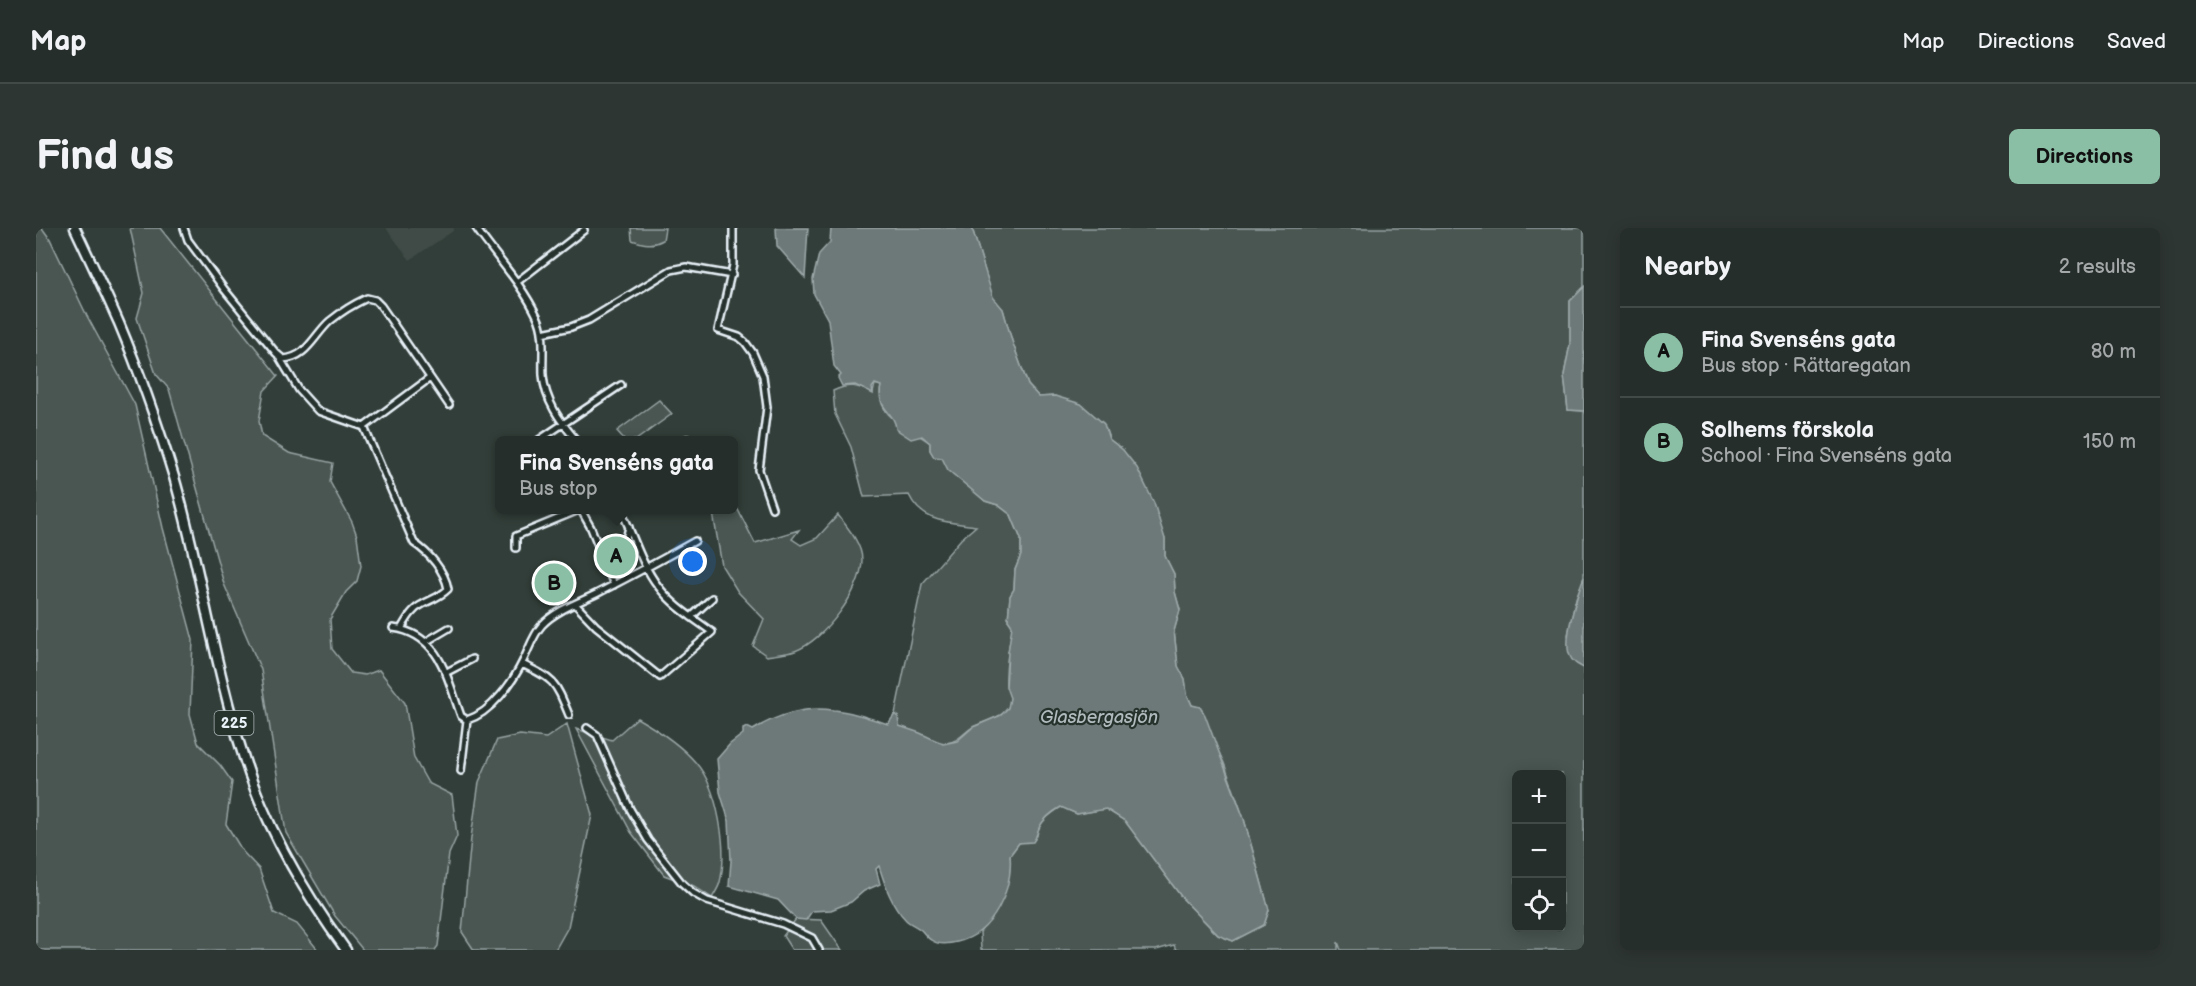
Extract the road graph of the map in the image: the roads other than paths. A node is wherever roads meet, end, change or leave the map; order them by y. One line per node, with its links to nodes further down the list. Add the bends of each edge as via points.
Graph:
1 (74, 228): 41 (main road, 225, via 137,367 173,476 228,703 254,787 284,854)
2 (183, 228): 9 (street, via 224,289)
3 (476, 228): 7 (street)
4 (733, 228): 6 (street)
5 (584, 230): 7 (street)
6 (732, 275): 8 (street, via 686,267 671,270 589,320); 17 (street, via 718,330 745,342 763,376 767,407 759,467)
7 (517, 282): 8 (street)
8 (542, 333): 13 (street, via 543,377)
9 (279, 356): 10 (street, via 294,358 329,322 367,298 381,306); 14 (street, via 299,390 318,411)
10 (430, 378): 12 (street); 14 (street)
11 (621, 385): 13 (street)
12 (449, 405)
13 (562, 424): 15 (street); 16 (street)
14 (364, 428): 32 (street, via 414,543 428,552 447,582 448,589 410,614)
15 (546, 436)
16 (572, 436)
17 (772, 508)
18 (570, 514): 23 (street, via 516,536)
19 (582, 514): 26 (street)
20 (623, 514): 21 (street)
21 (629, 527): 24 (street); 25 (street, via 620,563)
22 (695, 541): 24 (street)
23 (516, 548)
24 (647, 568): 25 (street); 29 (street, via 664,593)
25 (626, 578): 26 (street)
26 (614, 585): 28 (street)
27 (712, 598): 29 (street)
28 (575, 604): 29 (street, via 660,677 712,632); 35 (street, via 544,623 533,637)
29 (691, 617)
30 (393, 628): 32 (street)
31 (449, 628): 33 (street)
32 (401, 629): 33 (street)
33 (427, 641): 36 (street)
34 (472, 659): 36 (street)
35 (522, 664): 37 (street, via 556,685); 38 (street, via 488,708)
36 (445, 673): 38 (street, via 461,716)
37 (569, 715)
38 (467, 720): 40 (street)
39 (587, 728): 42 (street, via 597,735 648,840 682,883 707,901 783,924 812,939)
40 (461, 771)
41 (346, 950)
42 (819, 950)

